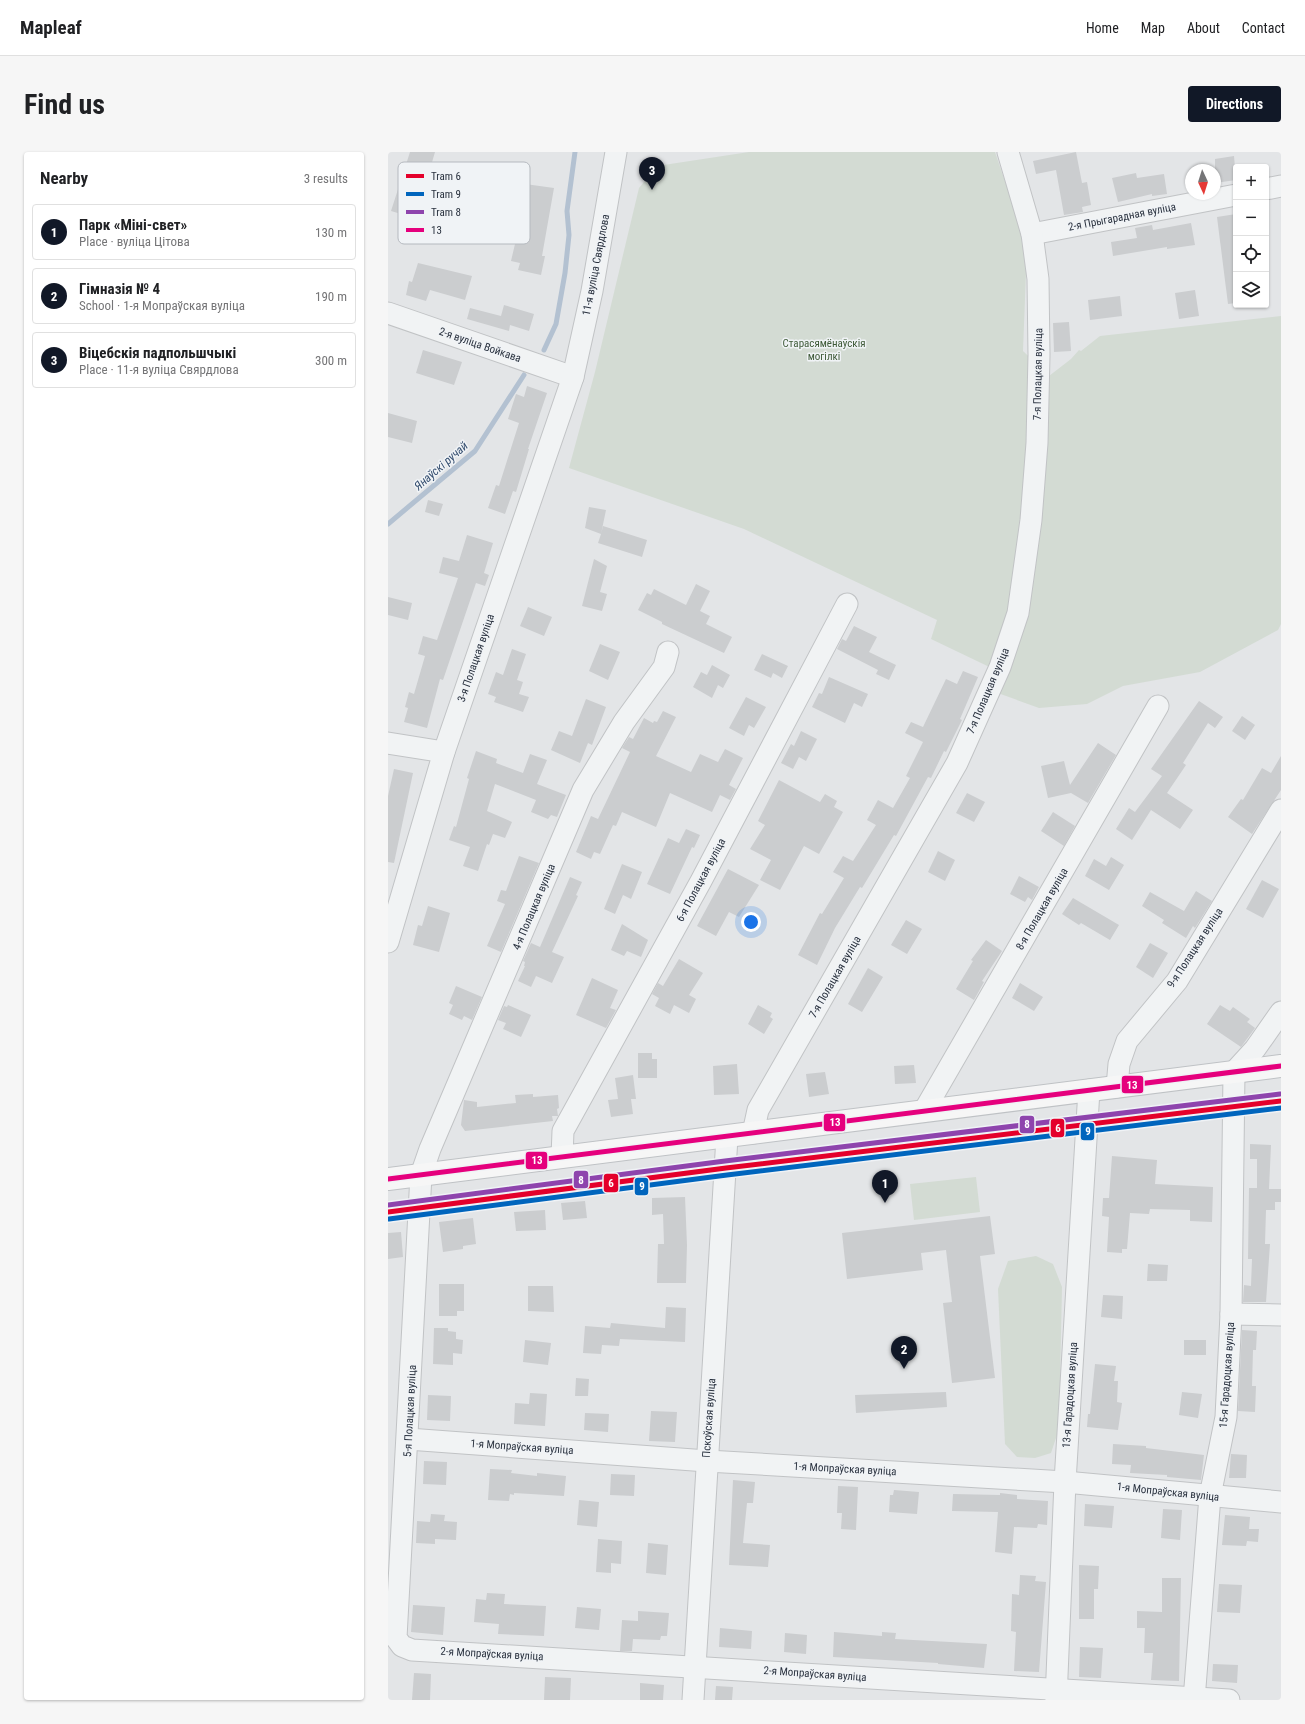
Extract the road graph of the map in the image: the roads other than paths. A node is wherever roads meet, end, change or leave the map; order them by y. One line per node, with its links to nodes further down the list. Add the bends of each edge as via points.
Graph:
1 (616, 152): 8 (street, 11-я вуліца Свярдлова, via 592,291)
2 (1008, 152): 6 (street, 7-я Полацкая вуліца)
3 (1281, 186): 4 (street)
4 (1269, 188)
5 (1233, 196): 6 (street, 2-я Прыгарадная вуліца)
6 (1032, 234): 22 (street, 7-я Полацкая вуліца, via 1038,286 1037,444 1031,520 1018,613 1000,667 958,763 758,1110)
7 (388, 313): 8 (street, 2-я вуліца Войкава)
8 (573, 377): 13 (street, 3-я Полацкая вуліца)
9 (847, 604): 24 (street, 6-я Полацкая вуліца, via 701,881 563,1132)
10 (668, 652): 25 (street, 4-я Полацкая вуліца, via 664,667 624,722 583,790)
11 (1158, 706): 21 (street, 8-я Полацкая вуліца)
12 (388, 743): 13 (street)
13 (444, 752): 15 (street, 3-я Полацкая вуліца)
14 (1281, 810): 19 (street, 9-я Полацкая вуліца, via 1177,981 1127,1041 1119,1064)
15 (388, 942)
16 (1281, 1012): 18 (street, via 1255,1049)
17 (1281, 1066): 18 (main road)
18 (1234, 1072): 19 (main road); 27 (street, 15-я Гарадоцкая вуліца)
19 (1117, 1087): 20 (main road)
20 (1089, 1090): 21 (main road); 31 (street, 13-я Гарадоцкая вуліца)
21 (924, 1111): 22 (main road)
22 (753, 1133): 23 (main road)
23 (727, 1137): 24 (main road); 30 (street, Пскоўская вуліца)
24 (562, 1157): 25 (main road)
25 (421, 1174): 26 (main road); 29 (street, 5-я Полацкая вуліца)
26 (388, 1179)
27 (1231, 1314): 28 (street); 32 (street, 15-я Гарадоцкая вуліца, via 1226,1417)
28 (1281, 1315)
29 (408, 1438): 30 (street, 1-я Мопраўская вуліца); 34 (street, 5-я Полацкая вуліца, via 396,1638)
30 (707, 1461): 31 (street, 1-я Мопраўская вуліца); 35 (street, Пскоўская вуліца)
31 (1065, 1482): 32 (street, 1-я Мопраўская вуліца); 36 (street, 13-я Гарадоцкая вуліца)
32 (1210, 1496): 33 (street, 1-я Мопраўская вуліца); 37 (street, 15-я Гарадоцкая вуліца)
33 (1281, 1502)
34 (402, 1646): 35 (street, 2-я Мопраўская вуліца, via 412,1650)
35 (696, 1666): 36 (street, 2-я Мопраўская вуліца); 38 (street, Пскоўская вуліца)
36 (1057, 1695): 37 (street, 2-я Мопраўская вуліца)
37 (1194, 1699): 39 (street, 2-я Мопраўская вуліца)
38 (693, 1700)
39 (1229, 1700)

